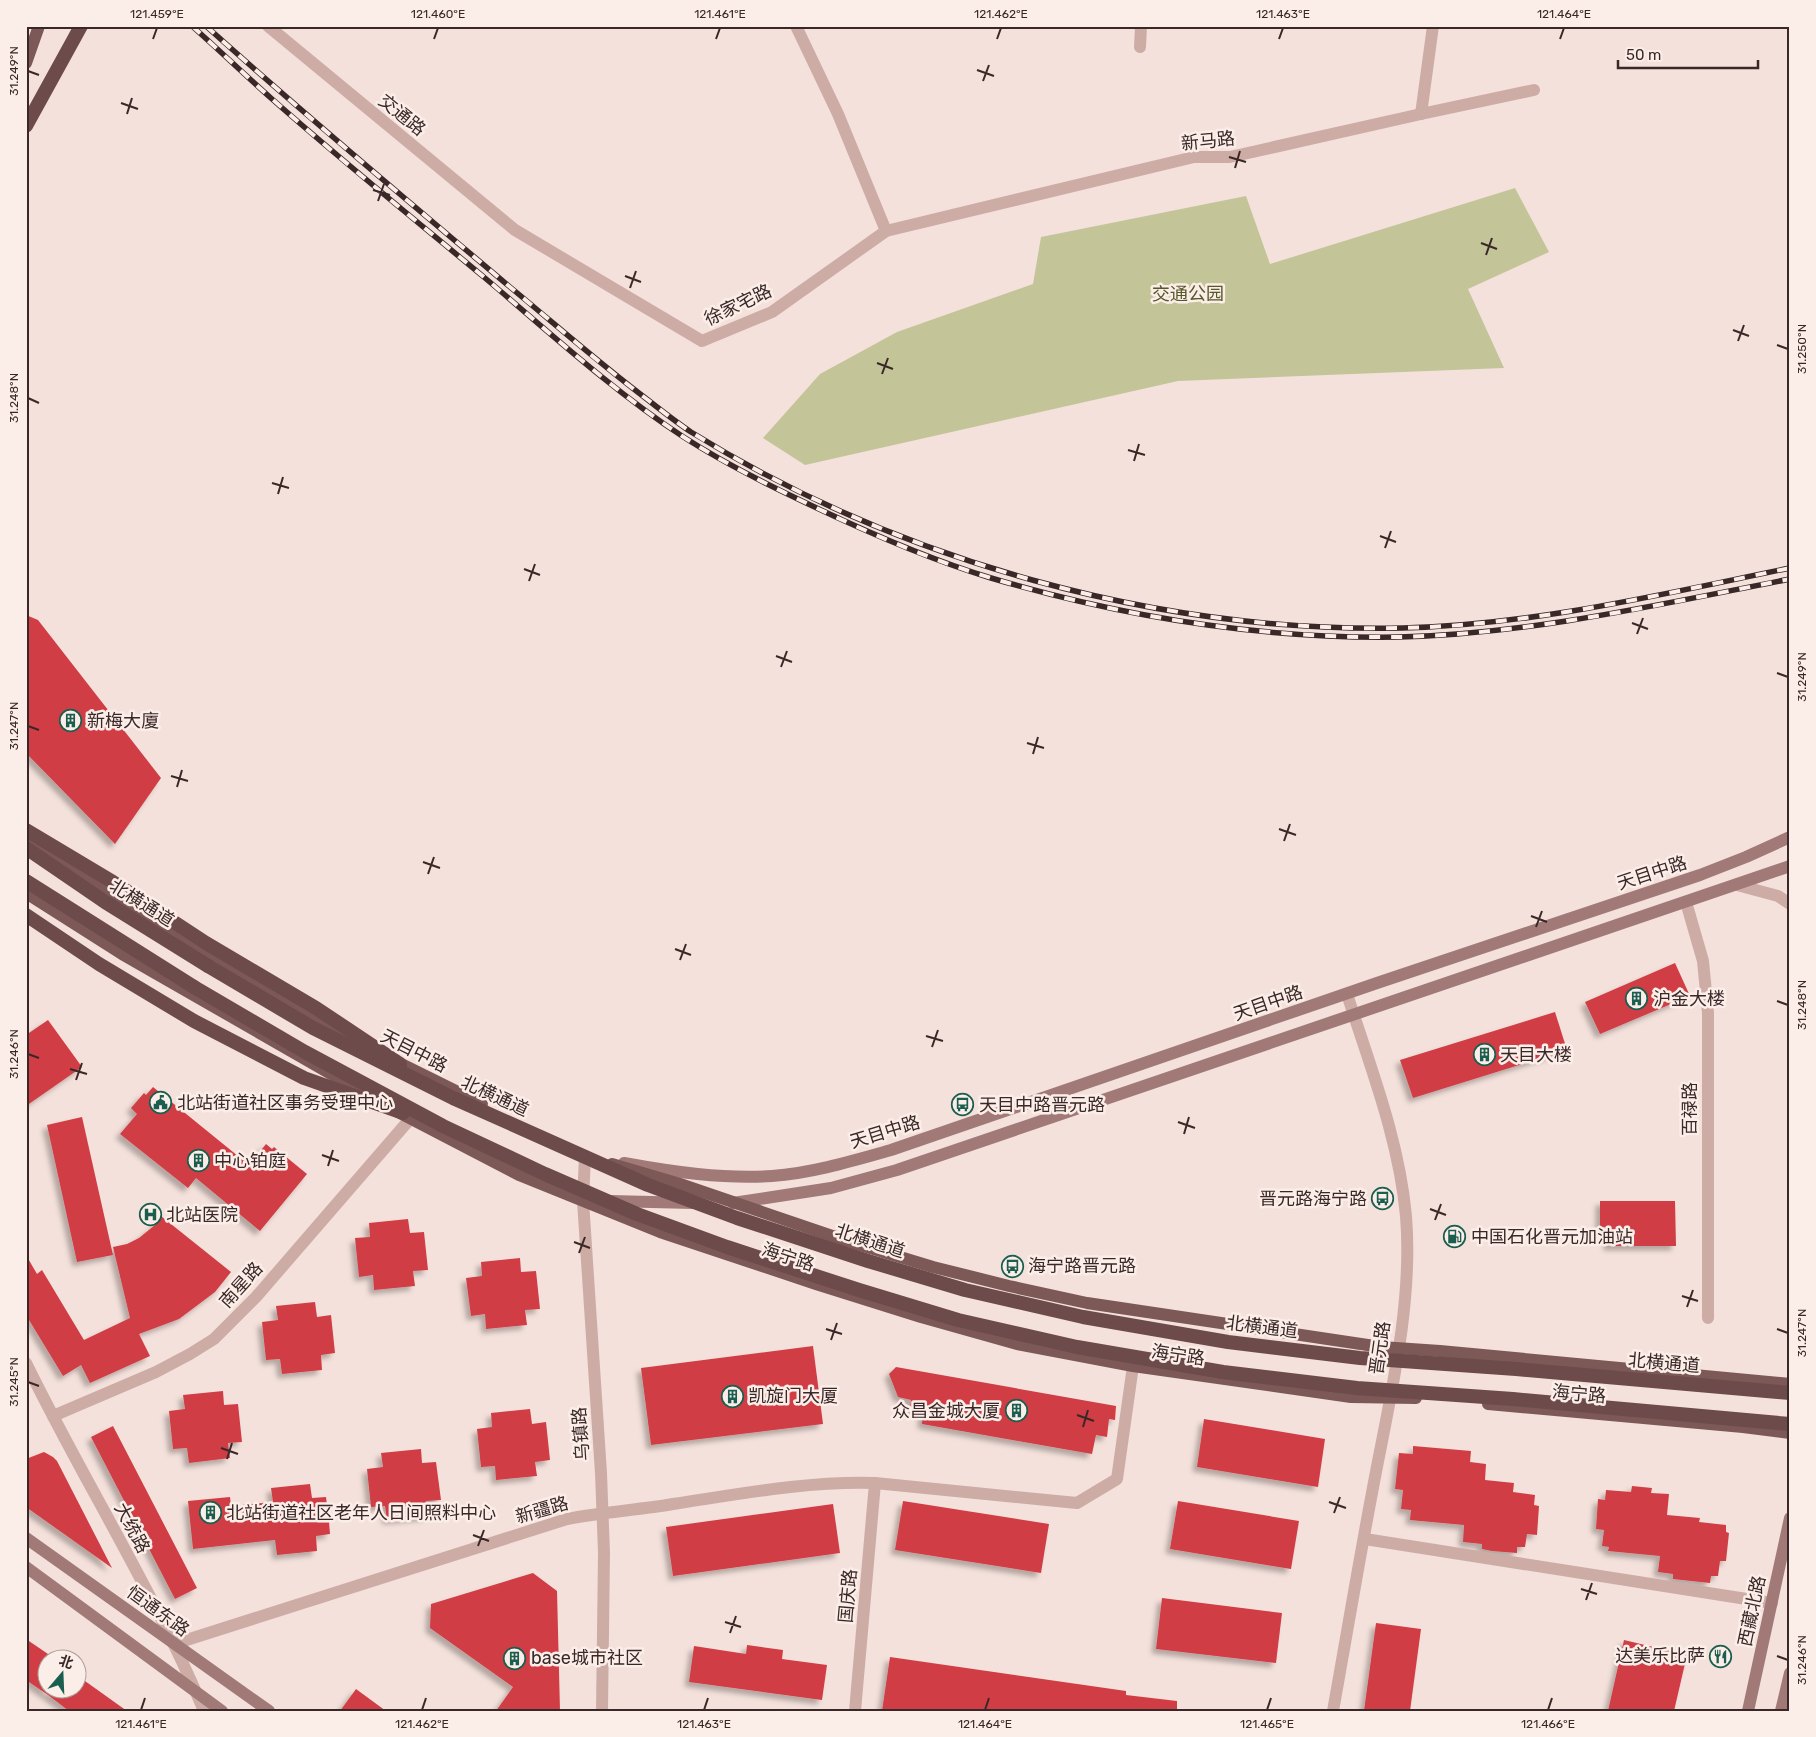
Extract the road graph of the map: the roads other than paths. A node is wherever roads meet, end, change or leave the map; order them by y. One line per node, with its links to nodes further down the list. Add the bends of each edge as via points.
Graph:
1 (39, 26): 8 (main road)
2 (81, 26): 11 (highway)
3 (268, 26): 12 (street, 交通路)
4 (796, 26): 13 (street, via 838,114)
5 (1141, 26): 7 (street)
6 (1433, 26): 10 (street)
7 (1140, 47)
8 (26, 63)
9 (1534, 90): 10 (street, 新马路)
10 (1421, 114): 13 (street, 新马路, via 1230,157 1194,157)
11 (26, 126)
12 (515, 230): 13 (street, 徐家宅路, via 702,341 772,312)
13 (886, 231)
14 (26, 830): 27 (highway, bridge, via 113,882 206,944 316,1008)
15 (1790, 837): 25 (main road, 天目中路, via 1716,869)
16 (26, 840): 30 (main road, 天目中路, via 335,1031)
17 (26, 848): 27 (highway, 北横通道, bridge, via 105,902 305,1024)
18 (1790, 866): 20 (main road)
19 (26, 881): 29 (highway, bridge, via 194,987 305,1052)
20 (1737, 885): 22 (main road); 23 (street, via 1778,896)
21 (26, 893): 28 (main road, via 122,954)
22 (1686, 902): 26 (main road); 33 (street, 百禄路, via 1703,961 1708,1013)
23 (1790, 904)
24 (26, 915): 29 (highway, bridge, via 194,1021 304,1078)
25 (1347, 994): 26 (street, 晋元路); 30 (main road, 天目中路, via 891,1150 828,1166 773,1176 724,1176 676,1172)
26 (1353, 1014): 32 (main road, via 881,1174 831,1188); 34 (street, 晋元路, via 1386,1116 1403,1193 1406,1292)
27 (453, 1098): 38 (highway, 北横通道, bridge, via 648,1185 737,1218 965,1290 1083,1317 1228,1342 1350,1357)
28 (410, 1119): 31 (main road, via 519,1175); 40 (street, 南星路, via 256,1297 214,1339 156,1372)
29 (443, 1126): 41 (highway, bridge, via 637,1214 727,1247 958,1320 1078,1347 1223,1372 1357,1388)
30 (585, 1156): 31 (street, 乌镇路); 32 (main road, 海宁路)
31 (583, 1201): 32 (main road); 36 (main road, 海宁路, via 703,1247 921,1317 1016,1344); 44 (street, 乌镇路)
32 (733, 1203): 34 (main road, 海宁路, via 853,1243 1008,1286 1087,1302)
33 (1708, 1318)
34 (1398, 1348): 37 (main road, 海宁路); 39 (street, 晋元路)
35 (26, 1363): 40 (street, 大统路)
36 (1133, 1366): 39 (main road, 海宁路, via 1351,1397); 43 (street, 新疆路, via 1117,1479 1077,1503)
37 (1790, 1384)
38 (1790, 1393)
39 (1390, 1398): 42 (main road, 海宁路, via 1429,1398); 47 (street, 晋元路)
40 (53, 1416): 50 (street, 大统路)
41 (1790, 1424)
42 (1790, 1432)
43 (875, 1483): 44 (street, 新疆路, via 811,1484); 57 (street, 国庆路)
44 (602, 1513): 50 (street, 新疆路, via 567,1520); 56 (street, 乌镇路)
45 (1790, 1518): 49 (main road, 西藏北路)
46 (26, 1538): 50 (main road, 恒通东路)
47 (1365, 1539): 49 (street); 58 (street, 晋元路)
48 (26, 1567): 52 (main road)
49 (1772, 1603): 59 (main road, 西藏北路)
50 (174, 1644): 52 (street, 大统路); 55 (main road, 恒通东路)
51 (1790, 1673): 60 (main road)
52 (197, 1693): 53 (street, 大统路); 54 (main road)
53 (204, 1711)
54 (222, 1711)
55 (269, 1711)
56 (602, 1711)
57 (855, 1711)
58 (1333, 1711)
59 (1748, 1711)
60 (1781, 1711)

